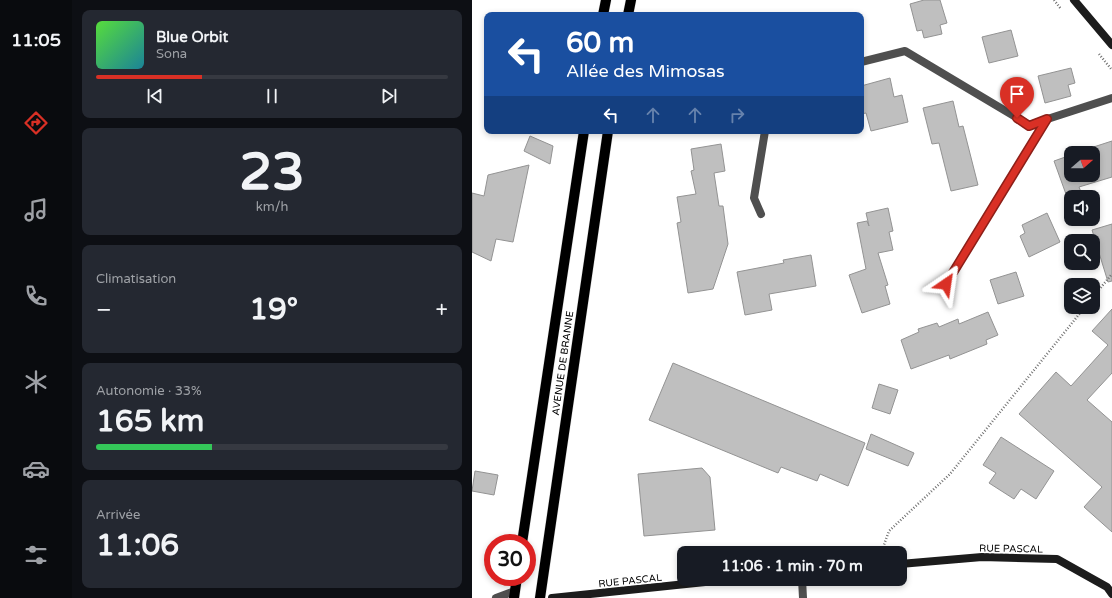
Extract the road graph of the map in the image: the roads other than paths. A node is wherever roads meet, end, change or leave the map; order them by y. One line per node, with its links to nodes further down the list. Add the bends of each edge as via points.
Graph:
1 (606, 0): 4 (main road)
2 (631, 0): 5 (main road)
3 (1074, 0): 6 (street)
4 (604, 12)
5 (629, 12)
6 (1112, 45)
7 (864, 61): 9 (street, via 905,51 1029,126)
8 (1112, 98): 9 (street)
9 (1047, 119): 14 (street)
10 (584, 134): 15 (main road, AVENUE DE BRANNE)
11 (608, 134): 22 (main road, AVENUE DE BRANNE)
12 (765, 134): 13 (street, via 754,198)
13 (761, 214)
14 (946, 284)
15 (523, 534)
16 (907, 563): 20 (street, RUE PASCAL, via 982,557 1057,559 1107,587)
17 (677, 585): 23 (street, RUE PASCAL)
18 (802, 586): 24 (street)
19 (514, 594): 21 (street)
20 (1112, 594)
21 (496, 598)
22 (540, 598)
23 (552, 598)
24 (802, 598)

